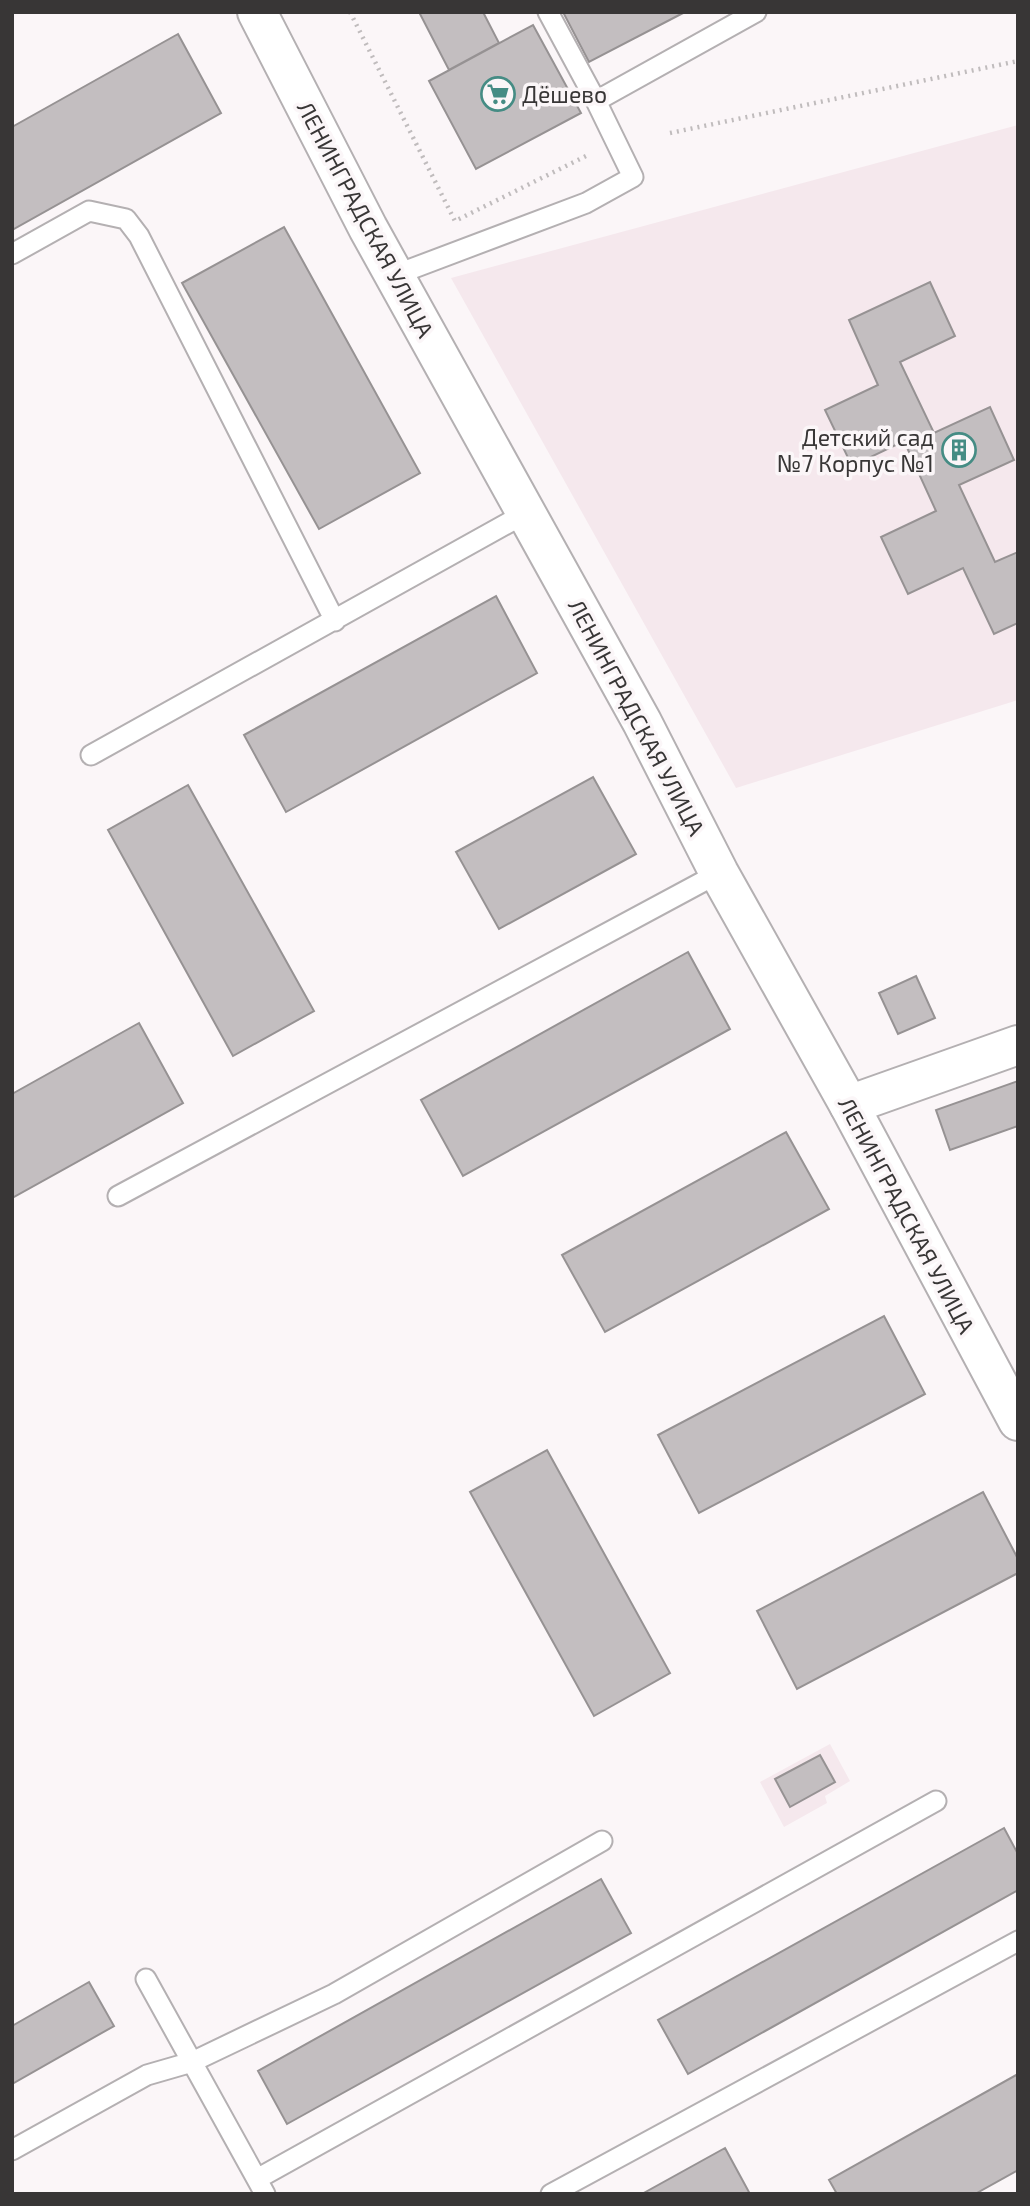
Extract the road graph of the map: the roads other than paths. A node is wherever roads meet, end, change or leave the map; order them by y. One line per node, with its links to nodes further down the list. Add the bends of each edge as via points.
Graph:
1 (257, 12): 6 (street, ЛЕНИНГРАДСКАЯ УЛИЦА)
2 (548, 12): 4 (lane)
3 (756, 12): 4 (lane)
4 (596, 102): 6 (lane, via 634,177 586,203)
5 (12, 254): 8 (lane, via 89,211 126,219 139,236)
6 (395, 275): 7 (street, ЛЕНИНГРАДСКАЯ УЛИЦА)
7 (526, 513): 8 (lane); 10 (street, ЛЕНИНГРАДСКАЯ УЛИЦА)
8 (335, 621): 9 (lane)
9 (90, 755)
10 (719, 873): 12 (street, ЛЕНИНГРАДСКАЯ УЛИЦА); 13 (lane)
11 (1018, 1045): 12 (street)
12 (849, 1105): 14 (street, ЛЕНИНГРАДСКАЯ УЛИЦА)
13 (118, 1196)
14 (1018, 1422)
15 (936, 1801): 21 (lane)
16 (602, 1841): 19 (lane, via 334,1994)
17 (1018, 1941): 22 (lane)
18 (146, 1979): 19 (lane)
19 (192, 2062): 20 (lane, via 148,2074); 21 (lane)
20 (12, 2150)
21 (261, 2186)
22 (551, 2194)

